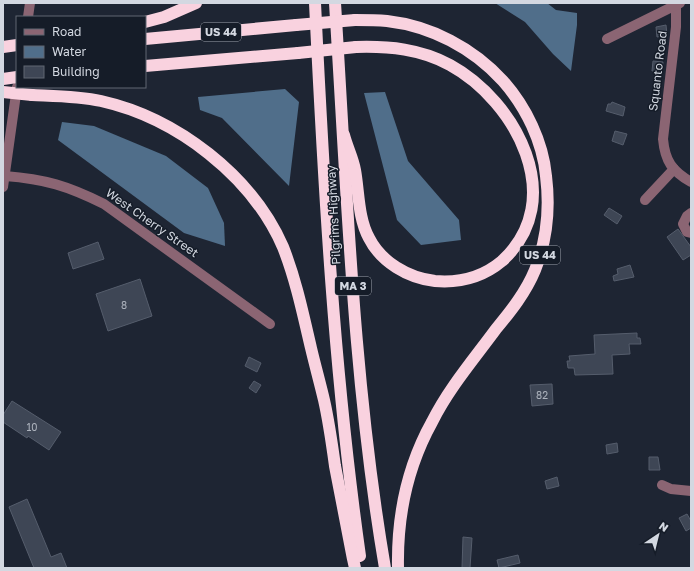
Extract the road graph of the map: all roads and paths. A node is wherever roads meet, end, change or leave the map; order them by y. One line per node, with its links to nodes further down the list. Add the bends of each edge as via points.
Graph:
1 (30, 3): 6 (street)
2 (196, 3): 7 (highway)
3 (315, 3): 28 (highway, Pilgrims Highway / MA 3, via 338,371 344,440)
4 (335, 3): 15 (highway, Pilgrims Highway / MA 3)
5 (677, 4): 9 (street); 17 (street, Squanto Road, via 664,142 664,152)
6 (28, 16)
7 (146, 22)
8 (146, 39): 30 (highway, US 44, bridge, via 355,20 401,23 434,33 464,48 494,71 529,120 546,170 547,223 543,243 534,270 518,300 443,401 420,447 402,506)
9 (607, 39)
10 (146, 66): 15 (highway, bridge, via 375,46 415,51 440,60 463,73 496,102 506,114 522,144 531,171 533,201 532,212 523,236 498,264 480,275 465,280 432,281 405,272 387,261 368,238 354,169)
11 (16, 77): 12 (highway)
12 (3, 79)
13 (17, 88): 16 (street)
14 (3, 92): 27 (highway, bridge, via 101,101 129,109 194,142 221,163 247,190 265,215 282,246 298,290 324,401)
15 (344, 135): 29 (highway, Pilgrims Highway / MA 3, via 359,362 366,435)
16 (6, 148): 18 (street)
17 (674, 169): 19 (street); 21 (street)
18 (5, 176): 20 (street); 24 (street, West Cherry Street, via 52,182 104,204)
19 (691, 182)
20 (3, 187)
21 (645, 200)
22 (691, 213): 23 (street, via 683,224 687,232)
23 (691, 233)
24 (270, 324)
25 (662, 485): 26 (street, via 671,489)
26 (691, 491)
27 (355, 568)
28 (362, 568)
29 (385, 568)
30 (398, 568)

